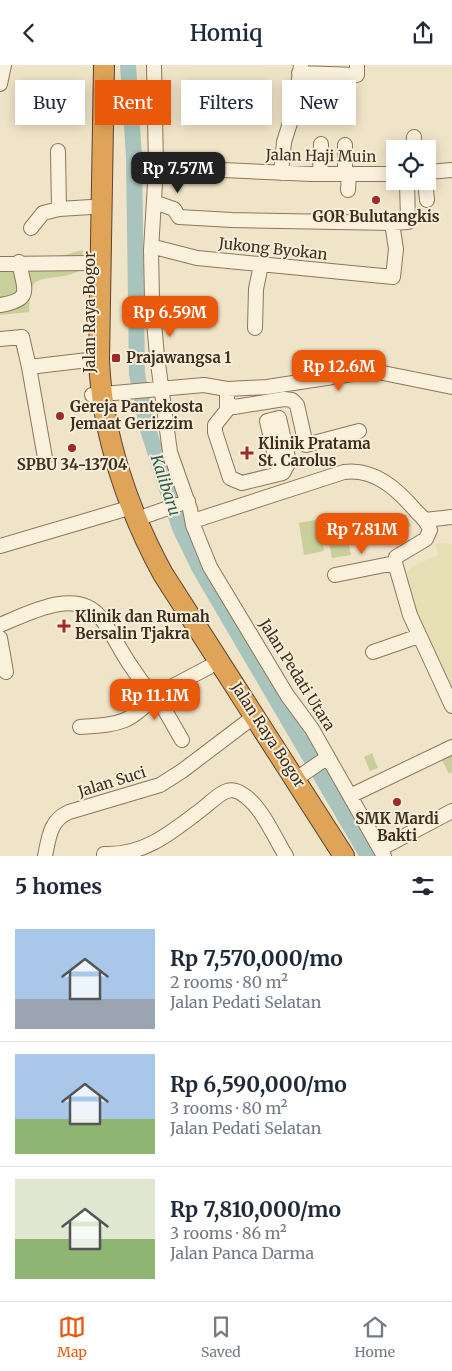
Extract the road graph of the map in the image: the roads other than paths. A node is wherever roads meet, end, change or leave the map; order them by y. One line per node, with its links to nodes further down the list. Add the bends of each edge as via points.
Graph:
1 (4, 65): 7 (street)
2 (93, 65): 23 (highway, Jalan Raya Bogor)
3 (104, 65): 40 (highway, Jalan Raya Bogor, via 99,359)
4 (154, 65): 11 (street, Jalan Pedati Utara)
5 (357, 65): 6 (street, via 357,75)
6 (300, 69): 14 (street, via 295,107 284,142)
7 (0, 84)
8 (322, 144): 15 (street)
9 (344, 145): 16 (street)
10 (58, 151): 24 (street)
11 (156, 167): 14 (street, Jalan Haji Muin); 22 (street, Jalan Pedati Utara)
12 (452, 170): 13 (street)
13 (436, 171)
14 (282, 173): 15 (street, Jalan Haji Muin)
15 (320, 174): 16 (street, Jalan Haji Muin)
16 (347, 174): 17 (street, Jalan Haji Muin); 18 (street)
17 (386, 174)
18 (348, 190)
19 (407, 190): 25 (street, via 408,223)
20 (426, 190): 21 (street)
21 (427, 200)
22 (154, 203): 25 (street, via 174,209 179,217); 27 (street, Jalan Pedati Utara)
23 (91, 207): 24 (street); 30 (highway, Jalan Raya Bogor)
24 (59, 209): 26 (street, via 43,213)
25 (392, 223): 31 (street, Jukong Byokan, via 396,249 393,277)
26 (31, 228)
27 (151, 250): 31 (street, Jukong Byokan, via 158,248 185,256); 39 (street, Jalan Pedati Utara)
28 (19, 262): 29 (street); 30 (street); 32 (street, via 22,297)
29 (0, 263)
30 (91, 263): 35 (highway, Jalan Raya Bogor)
31 (262, 265): 33 (street, via 256,289)
32 (0, 305)
33 (254, 328)
34 (0, 339): 36 (street, via 22,337)
35 (88, 360): 36 (street); 40 (highway, Jalan Raya Bogor)
36 (29, 367): 43 (street)
37 (452, 387): 38 (street, via 383,373 360,373 267,387)
38 (220, 388): 39 (street, via 206,392); 41 (street)
39 (156, 392): 40 (street); 45 (street, Jalan Pedati Utara)
40 (105, 403): 47 (highway, Jalan Raya Bogor, via 111,461)
41 (229, 404): 42 (street, via 234,407 292,399 297,405 306,445); 44 (street, via 215,425 215,432 230,478 242,483)
42 (359, 431)
43 (45, 458)
44 (279, 474)
45 (186, 510): 47 (street); 48 (street, via 352,471 394,487); 64 (street, Jalan Pedati Utara, via 210,567 287,695)
46 (452, 517): 48 (street)
47 (140, 519): 49 (street); 56 (highway, Jalan Raya Bogor, via 150,573); 60 (highway, Jalan Raya Bogor, via 176,595)
48 (425, 520): 50 (street, via 430,530 426,539)
49 (0, 546)
50 (397, 559): 51 (street); 53 (street, via 407,607)
51 (335, 575)
52 (0, 625): 58 (street, via 60,604 84,606 101,618 127,662)
53 (419, 636): 55 (street); 59 (street)
54 (0, 638): 57 (street)
55 (373, 652)
56 (209, 667): 58 (street); 60 (highway, Jalan Raya Bogor)
57 (6, 672)
58 (157, 695): 61 (street, via 129,719 112,725); 62 (street)
59 (452, 706)
60 (250, 718): 64 (highway, Jalan Raya Bogor); 69 (street, Jalan Suci, via 171,778 150,789 57,818); 71 (highway, Jalan Raya Bogor)
61 (80, 727)
62 (182, 739)
63 (452, 747): 65 (street)
64 (314, 767): 65 (street, Jalan Pedati Utara); 72 (highway, Jalan Raya Bogor)
65 (350, 796): 67 (street, Jalan Pedati Utara)
66 (452, 811): 67 (street)
67 (382, 853)
68 (104, 854): 70 (street, via 126,854 145,847 220,794 233,790 252,803)
69 (45, 856)
70 (286, 856)
71 (331, 856)
72 (344, 856)

